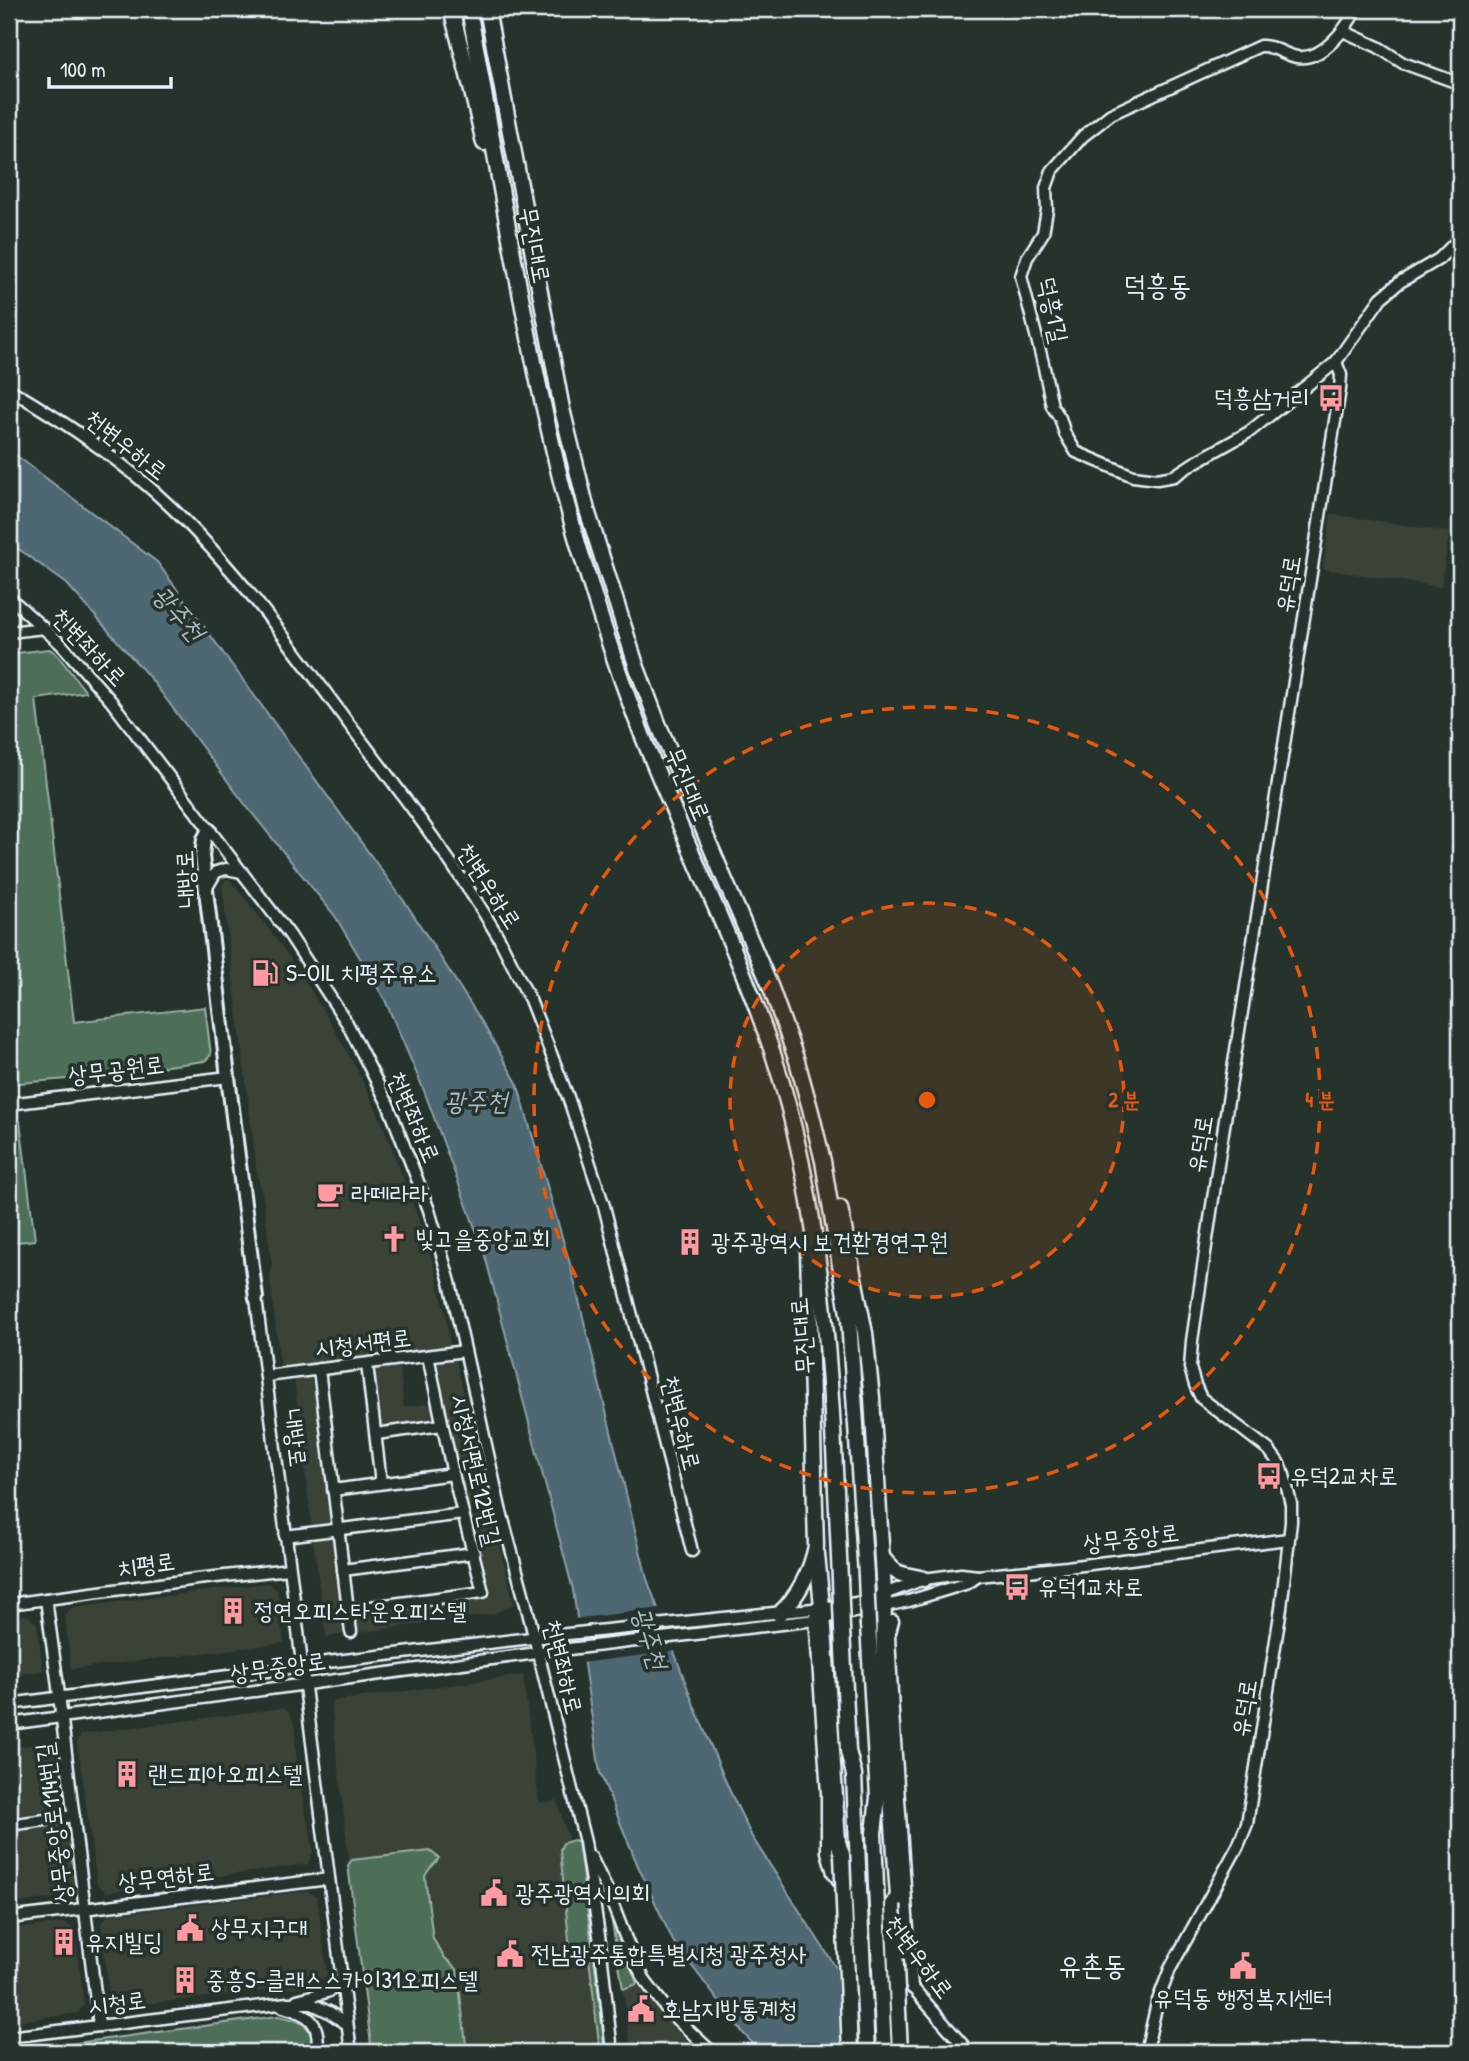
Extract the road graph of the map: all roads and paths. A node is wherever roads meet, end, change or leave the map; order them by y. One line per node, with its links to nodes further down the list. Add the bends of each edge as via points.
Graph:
1 (451, 9): 7 (highway, via 490,173)
2 (469, 9): 7 (highway, 무진대로)
3 (487, 9): 19 (highway, 무진대로, via 560,397 587,510 659,726 771,988 797,1061)
4 (1356, 9): 5 (street, 덕흥1길)
5 (1343, 31): 6 (street, via 1403,63); 9 (street, 덕흥1길, via 1323,49 1298,58 1260,46 1097,124 1052,171 1043,233 1021,276 1052,406 1065,434 1076,452 1133,476 1174,476 1249,432)
6 (1460, 82)
7 (507, 222): 20 (highway, 무진대로, via 557,467 585,567 644,739 737,957 774,1057)
8 (1460, 238): 9 (street, via 1439,259 1381,298)
9 (1336, 362): 35 (street, 유덕로, via 1340,389 1190,1368 1201,1398 1279,1462 1291,1504)
10 (9, 389): 37 (street, 천변우하로, via 104,451 170,506 228,567 383,769 493,929 530,1000 604,1206)
11 (9, 597): 12 (street, 천변좌하로)
12 (44, 628): 13 (street); 14 (street, 천변좌하로, via 111,701)
13 (9, 632)
14 (209, 830): 15 (street, 천변좌하로); 16 (main road, 내방로, via 202,856)
15 (242, 872): 16 (street, via 216,872); 22 (street, 천변좌하로, via 317,974 388,1104 429,1210)
16 (206, 888): 17 (main road, 내방로)
17 (228, 1077): 18 (street, 상무공원로); 21 (main road, 내방로)
18 (9, 1104)
19 (823, 1161): 39 (highway, via 838,1197 865,1334); 63 (highway, 무진대로, bridge, via 849,1320)
20 (812, 1220): 36 (highway, via 808,1253); 62 (highway, 무진대로, bridge, via 825,1328)
21 (256, 1298): 26 (street, 내방로)
22 (465, 1351): 23 (street, 시청서편로); 54 (street, 천변좌하로)
23 (428, 1356): 24 (street, 시청서편로); 27 (street, 시청서편로12번길)
24 (366, 1364): 25 (street, 시청서편로); 28 (street)
25 (318, 1369): 26 (street, 시청서편로); 31 (street)
26 (266, 1376): 34 (street, 내방로)
27 (442, 1425): 28 (street); 29 (street, 시청서편로12번길)
28 (376, 1434): 30 (street)
29 (453, 1474): 30 (street); 32 (street, 시청서편로12번길)
30 (381, 1483): 31 (street)
31 (333, 1490): 33 (street)
32 (463, 1514): 33 (street); 38 (street, 시청서편로12번길)
33 (338, 1530): 34 (street); 41 (street)
34 (285, 1536): 40 (street, 내방로)
35 (1288, 1539): 42 (street, 상무중앙로); 88 (street, 유덕로, via 1247,1825 1170,1969)
36 (817, 1546): 49 (highway, via 810,1569); 50 (highway)
37 (692, 1551)
38 (474, 1553): 41 (street); 48 (street, 시청서편로12번길, via 484,1592)
39 (882, 1557): 43 (highway, via 893,1571); 45 (highway)
40 (289, 1569): 44 (street, 치평로); 56 (street, 내방로)
41 (343, 1570): 48 (street)
42 (978, 1576): 43 (street, 상무중앙로); 46 (street, 상무중앙로)
43 (924, 1579): 45 (street, 상무중앙로)
44 (46, 1600): 47 (street, 치평로); 58 (street, 상무중앙로114번길)
45 (884, 1600): 46 (street, 상무중앙로); 50 (street, 상무중앙로); 53 (highway)
46 (909, 1601): 51 (street)
47 (9, 1604)
48 (348, 1610): 52 (street)
49 (779, 1614): 50 (street, 상무중앙로); 54 (street, 상무중앙로)
50 (819, 1614): 55 (street, 상무중앙로); 67 (highway); 73 (street, 천변우하로, via 827,1852 833,1873)
51 (893, 1621): 53 (street); 73 (street, via 893,1712)
52 (351, 1632)
53 (883, 1634): 69 (highway, via 898,1896)
54 (534, 1638): 55 (street, 천변좌하로); 56 (street, 상무중앙로)
55 (537, 1653): 57 (street, 상무중앙로); 66 (street, 천변좌하로)
56 (302, 1665): 57 (street, 내방로); 58 (street, 상무중앙로)
57 (305, 1685): 60 (street, 상무중앙로); 68 (street, 내방로)
58 (60, 1698): 59 (street, 상무중앙로); 60 (street, 상무중앙로114번길)
59 (9, 1704)
60 (62, 1716): 61 (street, 상무중앙로); 64 (street, 상무중앙로114번길)
61 (9, 1724)
62 (848, 1751): 67 (highway); 84 (highway, bridge, via 854,1775)
63 (878, 1797): 69 (highway); 85 (highway, bridge, via 874,1833)
64 (74, 1816): 65 (street); 70 (street, 상무중앙로114번길)
65 (9, 1825)
66 (585, 1842): 81 (street, 천변좌하로); 82 (street, 천변좌하로, via 646,1982 669,2012)
67 (842, 1856): 83 (highway, bridge)
68 (329, 1879): 70 (street, 상무연하로); 72 (street, 내방로)
69 (893, 1905): 86 (highway, bridge)
70 (85, 1908): 71 (street, 상무연하로); 77 (street, 상무중앙로114번길)
71 (9, 1918)
72 (342, 1984): 74 (street, 시청로); 76 (street, 내방로)
73 (912, 1988): 87 (street, 천변우하로)
74 (287, 2003): 75 (street, 시청로); 76 (street, 시청로, via 310,2003)
75 (273, 2005): 77 (street, 시청로); 79 (street, 시청로, via 297,2011 312,2021 318,2032)
76 (347, 2024): 80 (street, 내방로)
77 (99, 2026): 78 (street, 시청로)
78 (9, 2037)
79 (317, 2052)
80 (351, 2052)
81 (612, 2052)
82 (712, 2052)
83 (850, 2052)
84 (867, 2052)
85 (884, 2052)
86 (901, 2052)
87 (969, 2052)
88 (1146, 2052)

